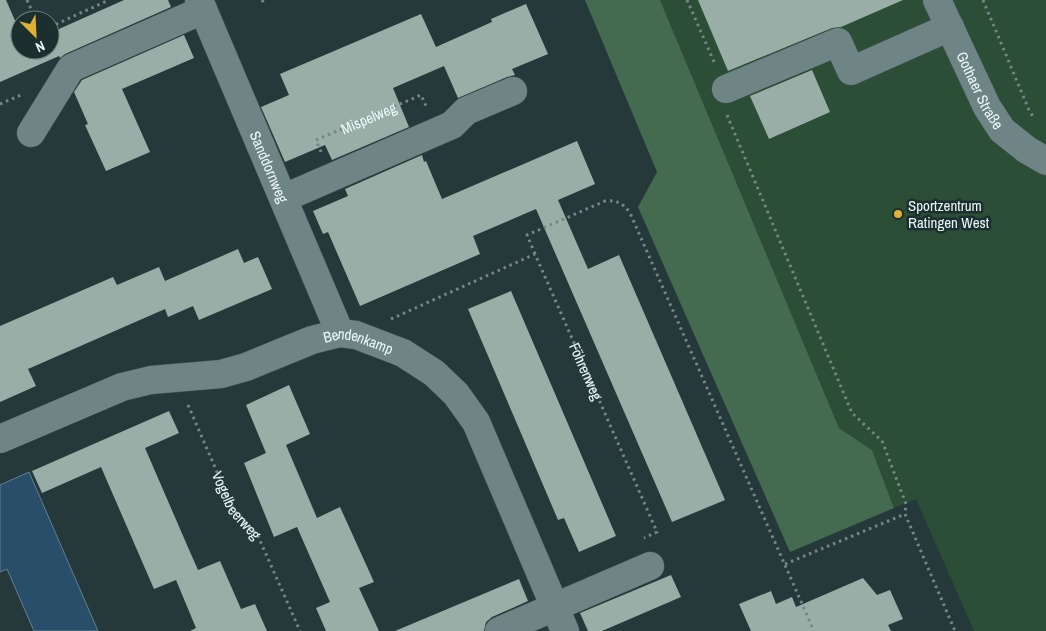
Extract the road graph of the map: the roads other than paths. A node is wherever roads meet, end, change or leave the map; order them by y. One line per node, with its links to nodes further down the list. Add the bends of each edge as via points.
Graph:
1 (937, 0): 3 (street, Gothaer Straße)
2 (201, 5): 6 (street, via 71,68); 8 (street, Sanddornweg)
3 (950, 27): 4 (street, via 851,72 838,42); 7 (street, Gothaer Straße, via 987,106 1002,130)
4 (726, 89)
5 (513, 91): 8 (street, via 466,111 452,125)
6 (31, 133)
7 (1046, 161)
8 (284, 198): 9 (street, Sanddornweg)
9 (348, 334): 10 (street, Bendenkamp, via 312,340 220,374 152,380 122,387); 12 (street, Bendenkamp, via 404,353 434,373 456,394 476,422)
10 (0, 439)
11 (650, 566): 12 (street)
12 (555, 606): 13 (street); 14 (street, Bendenkamp)
13 (499, 631)
14 (565, 631)

